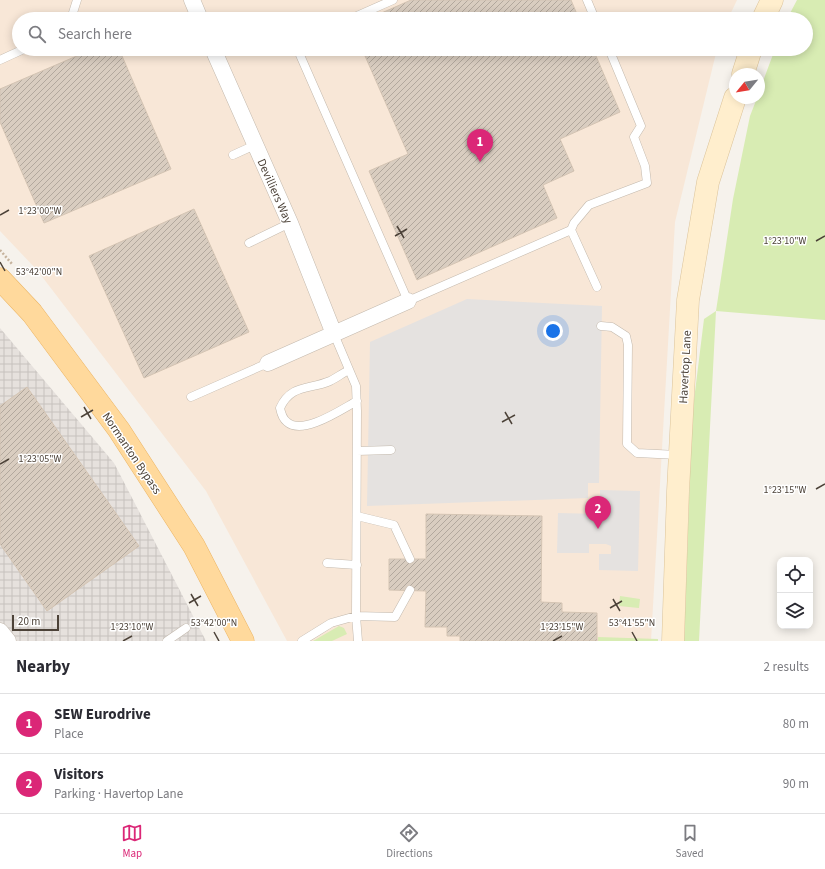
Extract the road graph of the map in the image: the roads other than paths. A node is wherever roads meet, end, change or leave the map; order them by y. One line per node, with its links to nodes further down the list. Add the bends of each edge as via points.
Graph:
1 (78, 0): 6 (lane)
2 (192, 0): 7 (street)
3 (393, 0): 8 (lane)
4 (587, 0): 9 (lane)
5 (772, 0): 10 (main road)
6 (74, 12)
7 (197, 12)
8 (366, 12)
9 (592, 12)
10 (766, 12)
11 (12, 54): 16 (lane)
12 (216, 56): 19 (street, Devilliers Way)
13 (300, 56): 26 (lane)
14 (611, 56): 22 (lane, via 641,126 634,137 645,166 647,183 589,205)
15 (749, 56): 17 (main road)
16 (0, 60)
17 (745, 68)
18 (733, 104): 35 (main road, Havertop Lane, via 708,182 688,300)
19 (255, 145): 20 (lane); 21 (street, Devilliers Way)
20 (233, 155)
21 (290, 223): 23 (lane); 28 (street, Devilliers Way)
22 (571, 230): 25 (lane); 26 (lane)
23 (249, 243)
24 (0, 279): 46 (main road, Normanton Bypass, via 32,314 119,430 194,546)
25 (597, 287)
26 (408, 301): 28 (street)
27 (601, 326): 35 (lane, via 612,327 626,336 628,345 627,444 637,453)
28 (334, 334): 29 (street); 30 (lane)
29 (268, 363): 31 (lane)
30 (349, 370): 32 (lane, via 356,386); 32 (lane, via 329,381 292,392 284,399 280,408 282,417 287,423 307,425 331,416)
31 (191, 397)
32 (357, 401): 34 (lane)
33 (391, 450): 34 (lane)
34 (357, 451): 36 (lane)
35 (680, 455): 49 (main road, Havertop Lane)
36 (357, 516): 37 (lane, via 394,525); 39 (lane)
37 (410, 559)
38 (327, 564): 39 (lane)
39 (357, 564): 41 (lane)
40 (410, 590): 41 (lane, via 395,616)
41 (356, 616): 47 (lane, via 331,623); 48 (lane)
42 (186, 628): 45 (lane)
43 (0, 631): 44 (street)
44 (8, 641)
45 (167, 641)
46 (243, 641)
47 (302, 641)
48 (358, 641)
49 (673, 641)

